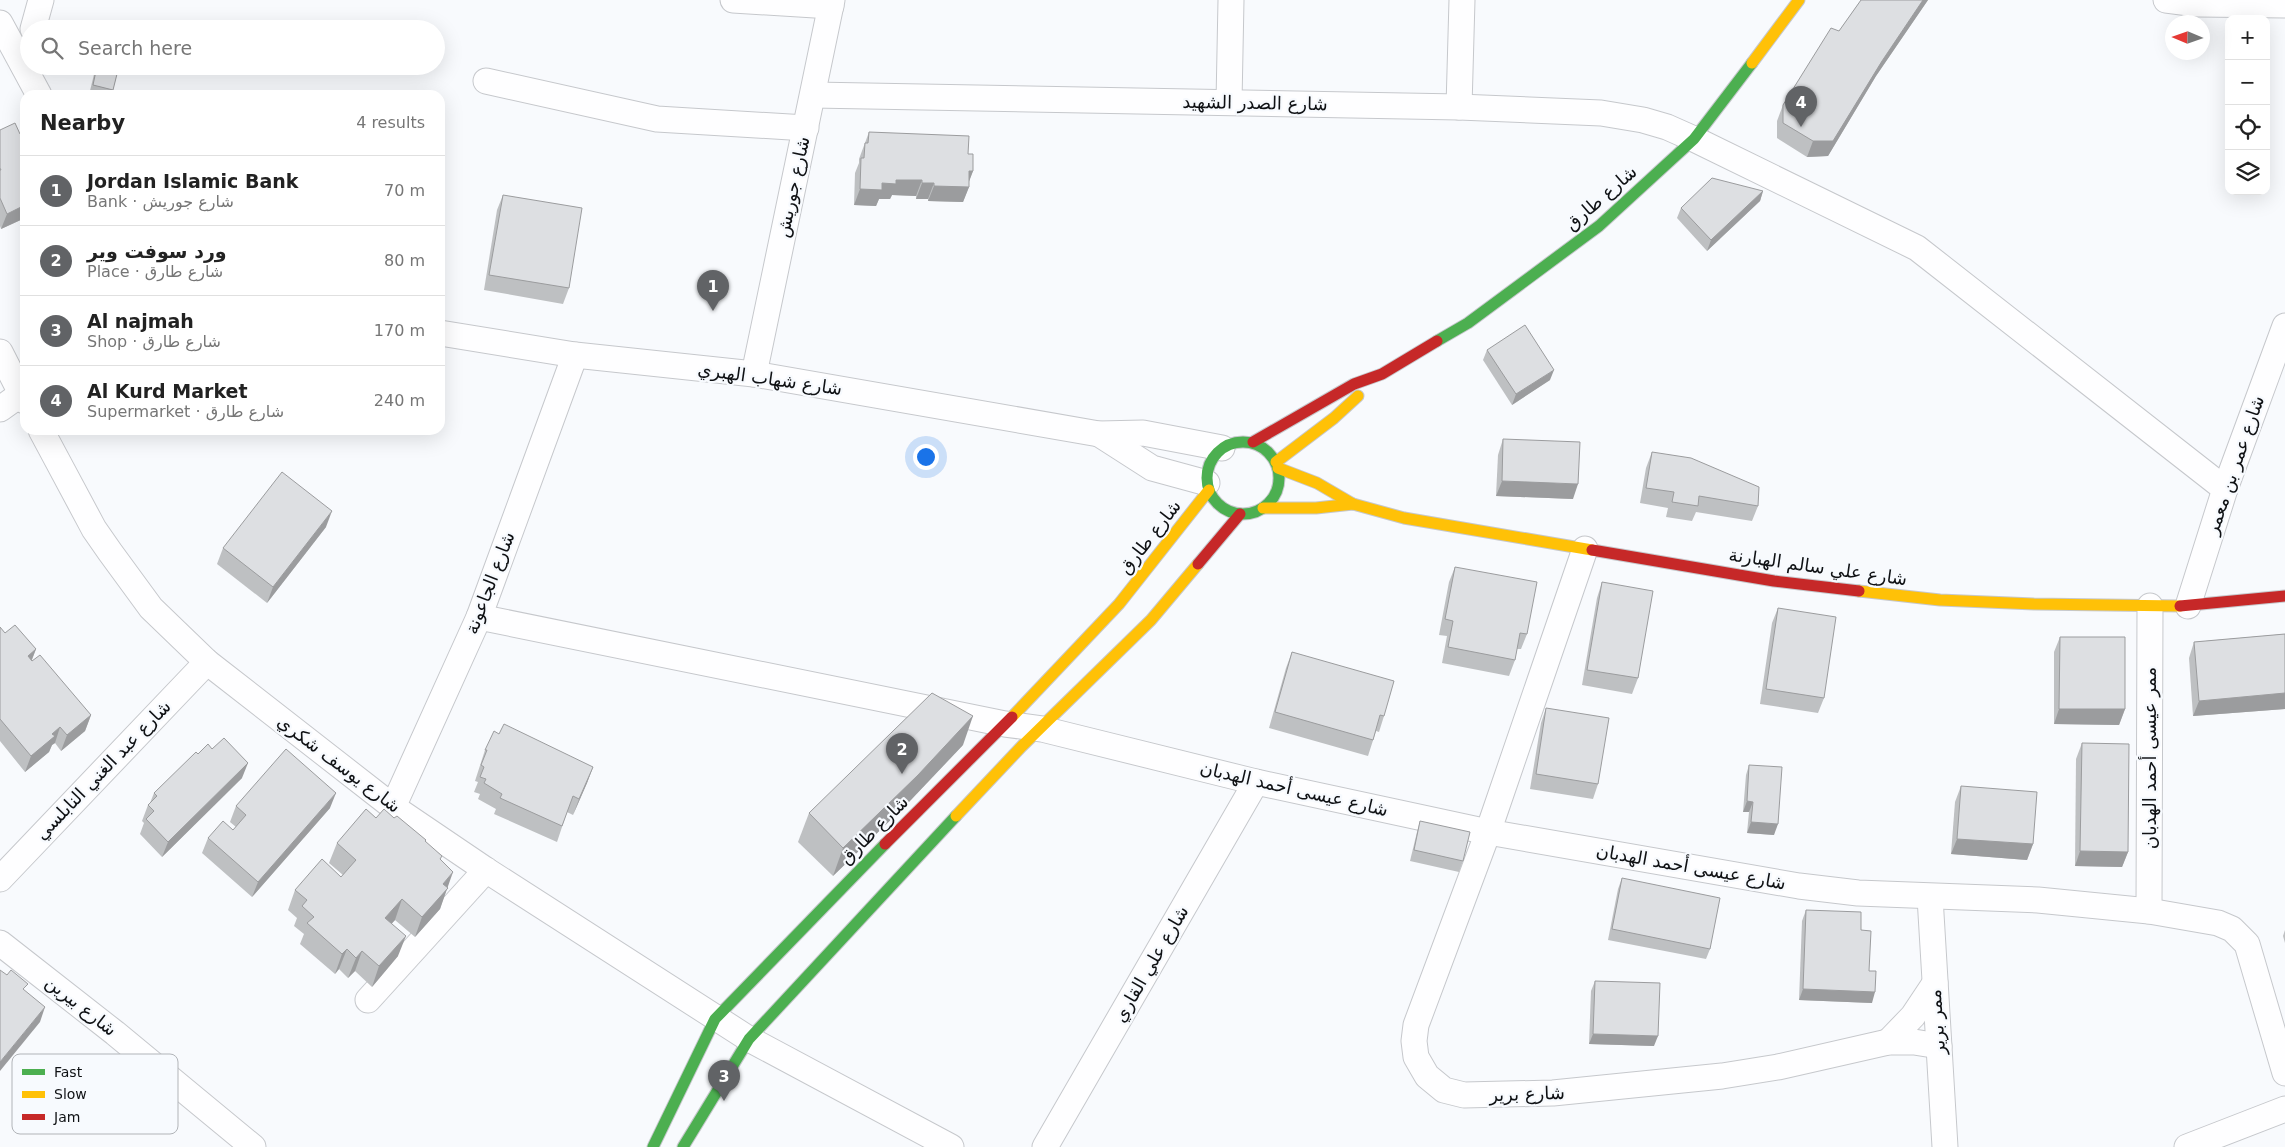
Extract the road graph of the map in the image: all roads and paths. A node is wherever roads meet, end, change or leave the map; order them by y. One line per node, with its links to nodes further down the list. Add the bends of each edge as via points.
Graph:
1 (41, 0): 9 (street)
2 (733, 0): 7 (street)
3 (1231, 0): 16 (street)
4 (1462, 0): 17 (street)
5 (1799, 0): 19 (street, شارع طارق)
6 (2166, 0): 8 (street, via 2196,4)
7 (832, 3): 15 (street, شارع جوريش)
8 (2285, 5)
9 (35, 20)
10 (0, 23): 11 (street)
11 (20, 50)
12 (32, 75): 14 (street)
13 (486, 81): 18 (street, via 657,119)
14 (37, 90)
15 (813, 95): 16 (street, شارع الصدر الشهيد); 18 (street, شارع جوريش)
16 (1229, 102): 17 (street, شارع الصدر الشهيد)
17 (1459, 107): 19 (street, شارع الصدر الشهيد, via 1601,112 1651,123)
18 (806, 128): 24 (street, شارع جوريش)
19 (1694, 139): 25 (street, شارع طارق, via 1599,226 1536,275 1468,323); 35 (street, شارع الصدر الشهيد, via 1917,248)
20 (2285, 326): 35 (street, شارع عمر بن معمر)
21 (445, 334): 23 (street, شارع شهاب الهبري)
22 (0, 352): 26 (street)
23 (575, 355): 24 (street, شارع شهاب الهبري); 43 (street, شارع الجاعونة)
24 (754, 374): 29 (street, شارع شهاب الهبري)
25 (1382, 374): 31 (street, شارع طارق, via 1354,384); 33 (street, شارع طارق)
26 (20, 392)
27 (20, 399): 28 (street)
28 (0, 408)
29 (1099, 434): 32 (street, شارع شهاب الهبري, via 1143,433); 34 (street, شارع شهاب الهبري, via 1152,468)
30 (44, 435): 44 (street, شارع يوسف شكري, via 110,552 151,608)
31 (1253, 442): 32 (street, via 1237,442); 33 (street, via 1266,450)
32 (1222, 448): 34 (street, via 1212,457 1207,470)
33 (1277, 465): 36 (street, شارع علي سالم الهبارنة, via 1335,491); 37 (street, via 1277,490)
34 (1208, 486): 38 (street, via 1221,506); 45 (street, شارع طارق, via 1119,604)
35 (2225, 489): 42 (street, شارع عمر بن معمر)
36 (1353, 504): 37 (street, شارع علي سالم الهبارنة); 39 (street, شارع علي سالم الهبارنة, via 1404,518)
37 (1263, 508): 38 (street)
38 (1240, 514): 46 (street, via 1151,620)
39 (1585, 549): 41 (street, شارع علي سالم الهبارنة, via 1774,580 1931,599); 49 (street, شارع برير)
40 (2285, 596): 42 (street, شارع علي سالم الهبارنة)
41 (2150, 606): 42 (street, شارع علي سالم الهبارنة); 53 (street, ممر عيسى أحمد الهدبان)
42 (2188, 606)
43 (479, 618): 45 (street, شارع عيسى أحمد الهدبان); 48 (street, شارع الجاعونة)
44 (206, 662): 48 (street, شارع يوسف شكري); 51 (street, شارع عبد الغني النابلسي)
45 (1005, 724): 46 (street, شارع عيسى أحمد الهدبان); 57 (street, شارع طارق)
46 (1042, 729): 47 (street, شارع عيسى أحمد الهدبان); 58 (street, via 1022,746)
47 (1256, 782): 49 (street, شارع عيسى أحمد الهدبان); 69 (street, شارع علي القاري)
48 (393, 807): 50 (street, شارع يوسف شكري)
49 (1488, 832): 52 (street, شارع عيسى أحمد الهدبان, via 1799,886); 59 (street, شارع برير, via 1416,1025 1416,1057 1427,1076 1444,1090 1464,1095 1509,1096 1626,1087 1778,1067)
50 (486, 870): 56 (street); 57 (street, شارع يوسف شكري)
51 (0, 878)
52 (1930, 896): 53 (street, شارع عيسى أحمد الهدبان, via 2038,900); 55 (street, ممر برير)
53 (2149, 910): 62 (street, شارع عيسى أحمد الهدبان, via 2218,923 2241,936 2247,944)
54 (0, 943): 61 (street, شارع بيرين)
55 (1935, 983): 59 (street, via 1913,1016); 60 (street, ممر برير)
56 (368, 1000)
57 (715, 1019): 58 (street, شارع يوسف شكري); 66 (street, شارع طارق)
58 (749, 1039): 67 (street); 68 (street, شارع يوسف شكري)
59 (1888, 1042): 60 (street, شارع برير)
60 (1939, 1046): 70 (street, ممر برير)
61 (140, 1054)
62 (2285, 1073)
63 (178, 1085): 65 (street, شارع بيرين)
64 (2285, 1109): 71 (street)
65 (253, 1147)
66 (653, 1147)
67 (682, 1147)
68 (951, 1147)
69 (1045, 1147)
70 (1945, 1147)
71 (2187, 1147)

